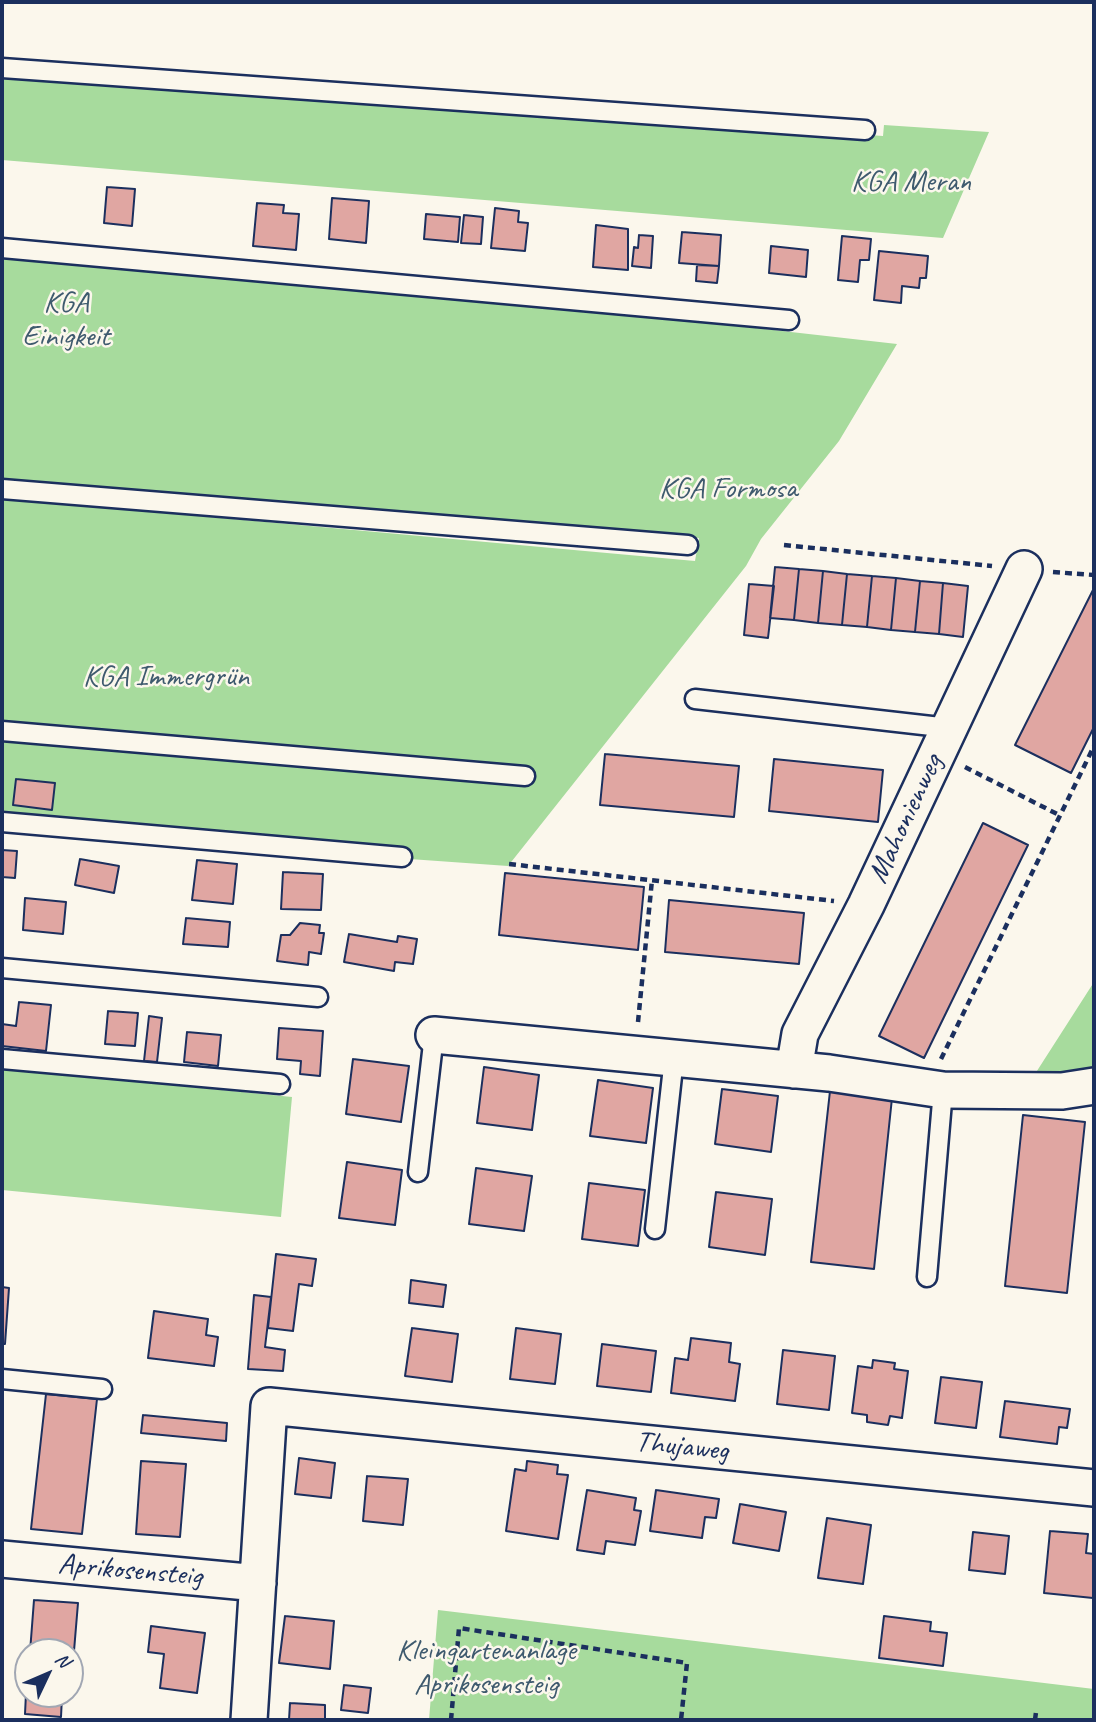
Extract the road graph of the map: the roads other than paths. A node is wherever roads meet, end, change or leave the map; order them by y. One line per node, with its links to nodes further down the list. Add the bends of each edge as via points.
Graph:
1 (2, 68): 2 (lane)
2 (865, 130)
3 (2, 248): 4 (lane)
4 (789, 320)
5 (2, 489): 6 (lane)
6 (688, 545)
7 (1024, 569): 10 (street, Mahonienweg)
8 (695, 699): 10 (lane)
9 (2, 731): 11 (lane)
10 (943, 741): 19 (street, Mahonienweg, via 800,1034)
11 (526, 776)
12 (2, 822): 13 (lane)
13 (402, 857)
14 (2, 968): 15 (lane)
15 (318, 997)
16 (434, 1035): 17 (street); 23 (lane)
17 (674, 1058): 19 (street); 24 (lane)
18 (2, 1059): 20 (lane)
19 (794, 1070): 22 (street)
20 (280, 1084)
21 (1094, 1086): 22 (street, via 1062,1091)
22 (935, 1088): 25 (lane)
23 (418, 1172)
24 (655, 1229)
25 (927, 1277)
26 (2, 1379): 27 (lane)
27 (102, 1389)
28 (1094, 1488): 30 (street, Thujaweg, via 269,1406)
29 (2, 1559): 30 (street, Aprikosensteig)
30 (258, 1583): 31 (street)
31 (248, 1720)

